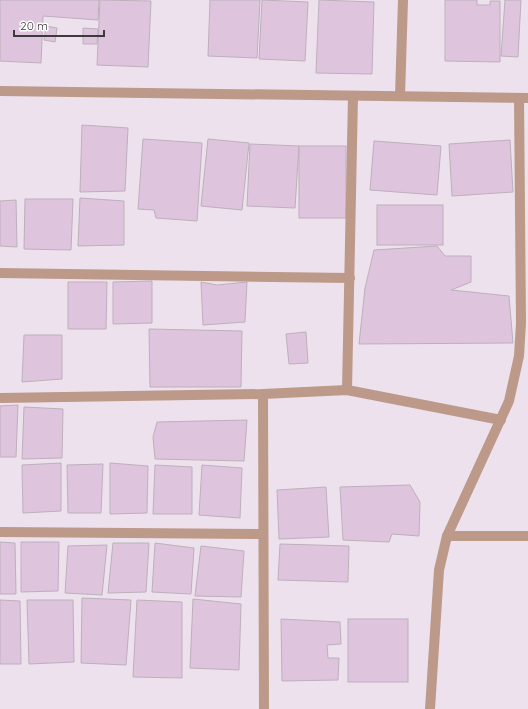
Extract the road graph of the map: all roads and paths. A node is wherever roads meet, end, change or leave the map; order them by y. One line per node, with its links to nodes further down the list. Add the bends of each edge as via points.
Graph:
1 (403, 0): 4 (street)
2 (0, 91): 3 (street)
3 (353, 96): 4 (street); 7 (street)
4 (400, 96): 5 (street)
5 (524, 98): 8 (street)
6 (0, 273): 7 (street)
7 (350, 278): 9 (street)
8 (525, 323): 12 (street, via 509,401)
9 (346, 390): 10 (street); 12 (street)
10 (263, 394): 11 (street); 14 (street)
11 (0, 398)
12 (501, 420): 15 (street)
13 (0, 532): 14 (street)
14 (263, 534): 17 (street)
15 (447, 536): 16 (street); 18 (street, via 439,570)
16 (528, 536)
17 (264, 709)
18 (430, 709)

